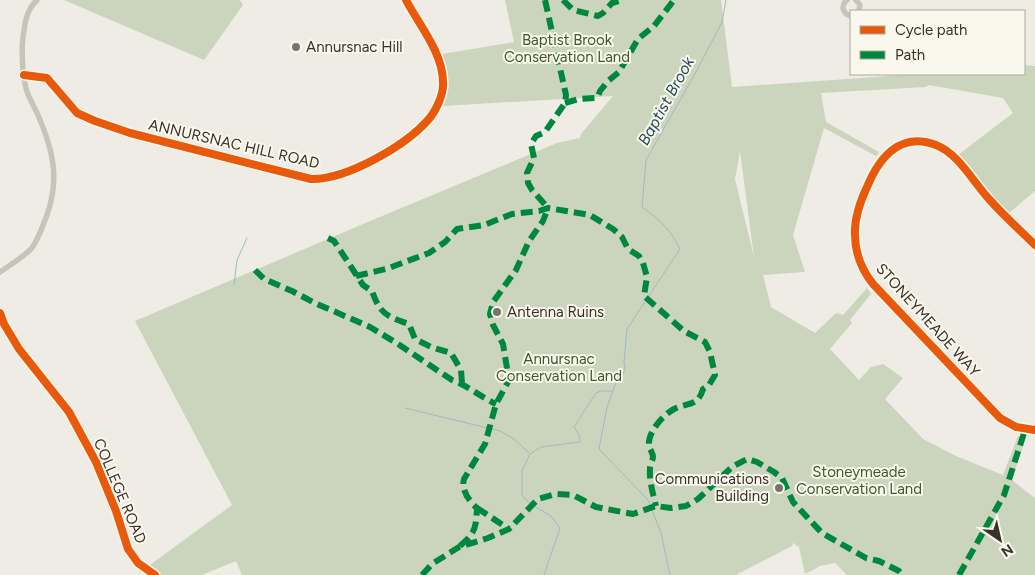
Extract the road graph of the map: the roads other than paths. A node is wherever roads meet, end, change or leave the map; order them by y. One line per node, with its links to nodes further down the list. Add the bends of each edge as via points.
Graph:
1 (37, 0): 5 (street, via 26,16 22,41)
2 (406, 0): 5 (street, ANNURSNAC HILL ROAD, via 442,69 444,84 439,101 430,119 407,138 371,161 335,177 312,179 130,133 77,113 47,78)
3 (847, 0): 4 (street, via 843,10)
4 (850, 16)
5 (24, 75): 7 (street, via 26,89 54,161 53,192 36,242)
6 (1035, 245): 9 (street, STONEYMEADE WAY, via 990,200 953,156 926,142 903,144 884,156 868,183 856,218 857,250 864,271 873,284 1000,418 1016,427)
7 (0, 272)
8 (0, 313): 10 (street, COLLEGE ROAD, via 19,349 69,412 96,462 128,549 138,563)
9 (1035, 430)
10 (155, 575)

